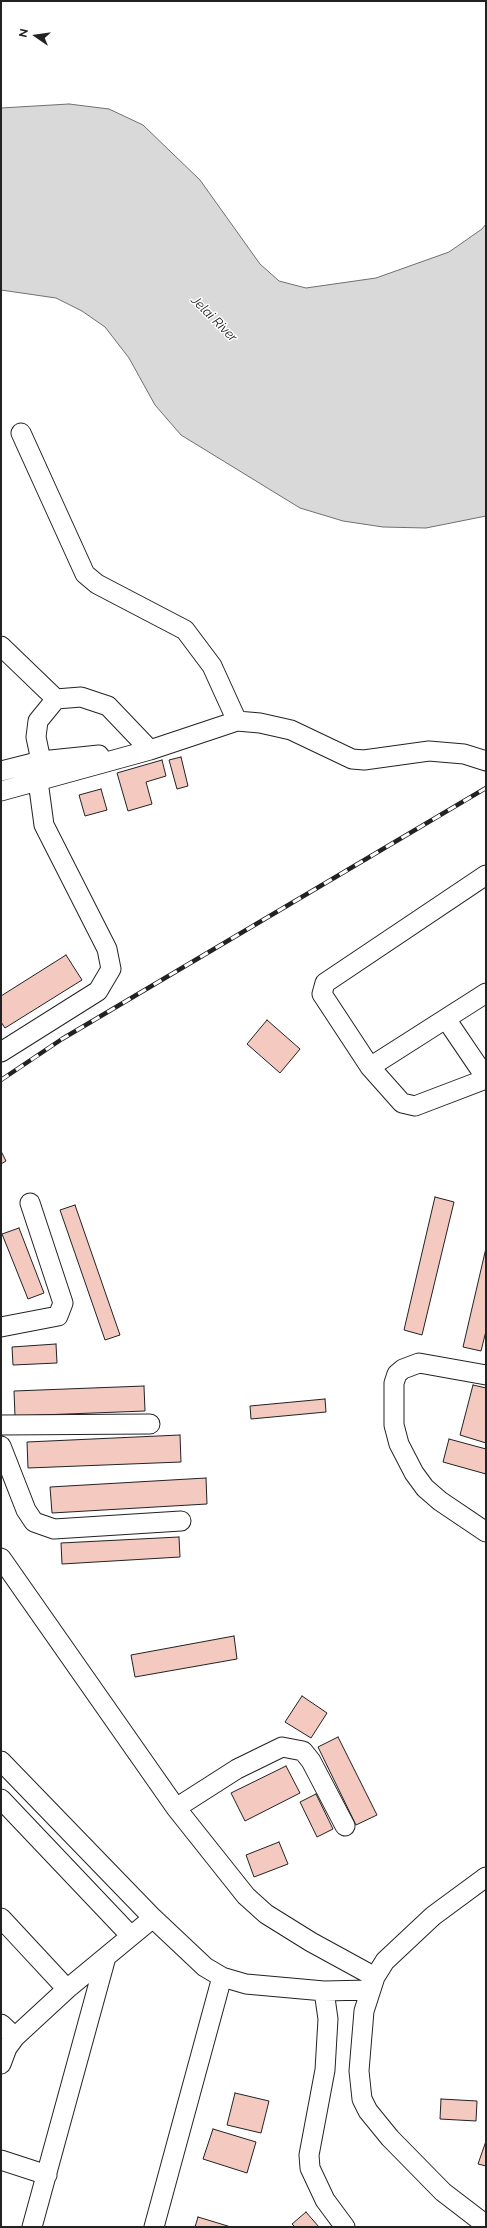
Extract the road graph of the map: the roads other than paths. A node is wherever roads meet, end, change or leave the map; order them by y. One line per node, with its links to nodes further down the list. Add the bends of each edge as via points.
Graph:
1 (21, 433): 4 (street, via 85,574 97,584 185,630 212,666)
2 (1, 646): 3 (street)
3 (56, 699): 5 (street, via 81,697 108,706); 6 (street, via 38,721 36,737)
4 (237, 721): 5 (street); 7 (street, via 291,730 352,760 429,751 464,754)
5 (150, 750): 6 (street); 9 (street)
6 (41, 761): 8 (street)
7 (486, 761)
8 (1, 771)
9 (38, 781): 10 (street); 14 (street, via 44,825 108,949 111,969 98,991)
10 (1, 791)
11 (486, 875): 15 (street, via 325,983 322,994)
12 (486, 993): 13 (street)
13 (446, 1019): 15 (street); 16 (street)
14 (1, 1052)
15 (370, 1067): 16 (street, via 402,1103 414,1106)
16 (486, 1079)
17 (30, 1204): 18 (street, via 63,1303 58,1316)
18 (1, 1327)
19 (486, 1375): 24 (street, via 419,1363 403,1369 397,1374 394,1383 394,1425 399,1444 425,1488)
20 (150, 1424): 21 (street)
21 (1, 1425)
22 (1, 1446): 23 (street, via 26,1510 34,1522 54,1529)
23 (181, 1521)
24 (486, 1532)
25 (1, 1558): 28 (street)
26 (1, 1761): 32 (street)
27 (1, 1799): 33 (street)
28 (176, 1808): 29 (street, via 237,1769 282,1747 303,1752 311,1760); 36 (street, via 246,1896 266,1914)
29 (345, 1826)
30 (486, 1878): 36 (street, via 432,1916 385,1961)
31 (1, 1918): 37 (street)
32 (153, 1918): 33 (street); 35 (street, via 206,1967)
33 (131, 1936): 34 (street)
34 (106, 1957): 37 (street); 43 (street)
35 (222, 1977): 38 (street, via 246,1984); 46 (street)
36 (372, 1984): 38 (street); 44 (street, via 364,2012 359,2071 362,2099 390,2138 443,2192)
37 (67, 1989): 40 (street)
38 (324, 1991): 47 (street, via 328,2019 325,2070 309,2155 310,2168 325,2200)
39 (1, 2024): 40 (street)
40 (14, 2037): 41 (street)
41 (1, 2064)
42 (1, 2160): 43 (street)
43 (47, 2175): 45 (street)
44 (486, 2225)
45 (32, 2227)
46 (154, 2227)
47 (345, 2227)

